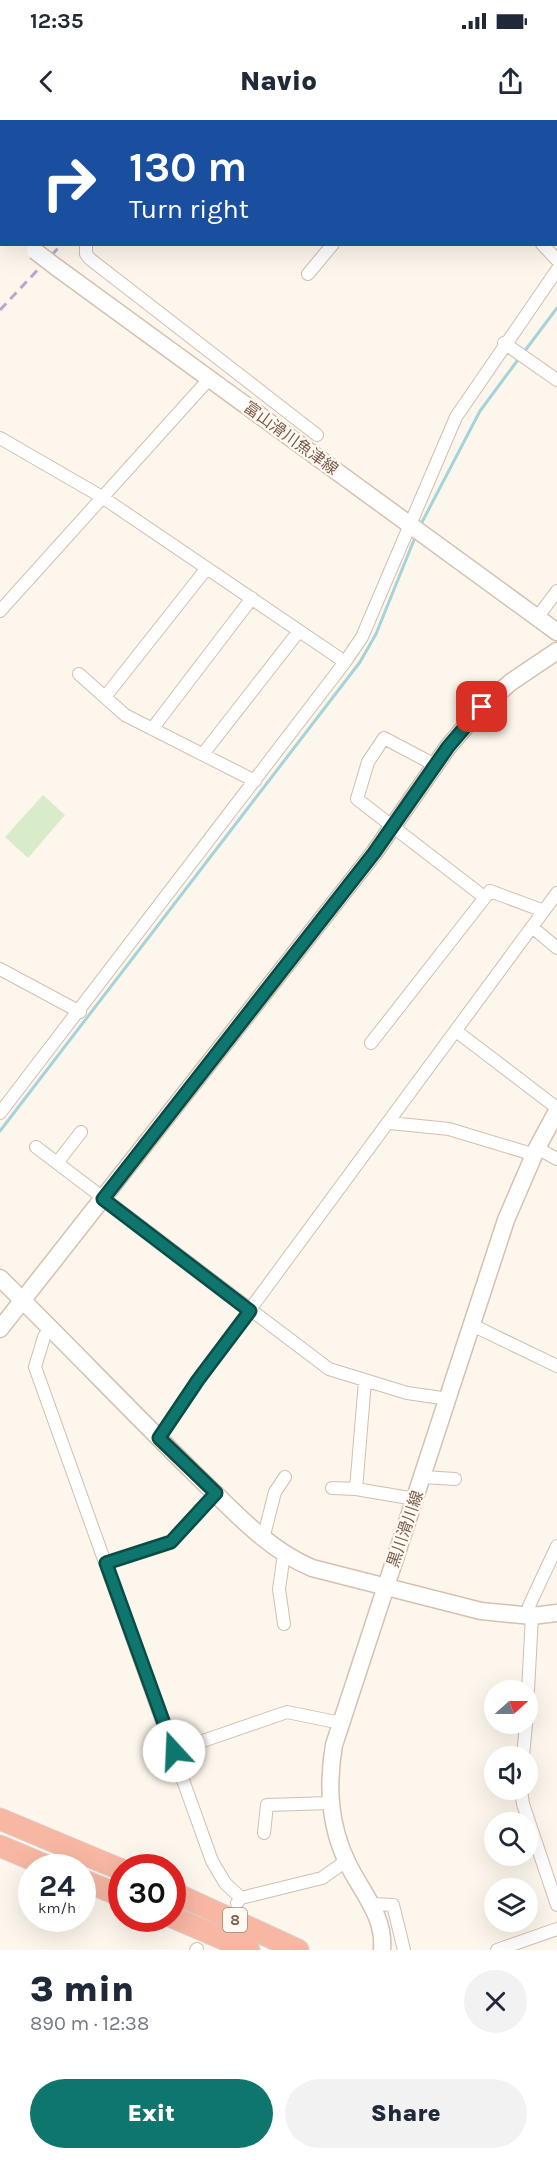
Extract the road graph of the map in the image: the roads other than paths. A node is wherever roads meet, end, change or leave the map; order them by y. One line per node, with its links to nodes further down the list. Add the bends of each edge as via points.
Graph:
1 (29, 246): 9 (street, 富山滑川魚津線, bridge)
2 (86, 246): 11 (street, via 90,259)
3 (331, 246): 7 (street)
4 (544, 246): 5 (street)
5 (557, 260)
6 (557, 270): 8 (street)
7 (308, 273)
8 (504, 343): 10 (street); 14 (street, via 456,417)
9 (210, 378): 13 (street); 14 (street, 富山滑川魚津線)
10 (557, 380)
11 (317, 435)
12 (0, 438): 13 (street)
13 (102, 497): 15 (street); 18 (street)
14 (409, 523): 19 (street, 富山滑川魚津線); 23 (street, via 362,637)
15 (207, 568): 17 (street); 25 (street)
16 (557, 591): 19 (street)
17 (252, 598): 20 (street); 26 (street)
18 (0, 610)
19 (537, 618): 21 (street, 富山滑川魚津線)
20 (299, 630): 23 (street); 27 (street)
21 (557, 632)
22 (557, 651): 28 (street, via 482,707)
23 (345, 662): 29 (street)
24 (79, 674): 25 (street)
25 (105, 697): 26 (street, via 125,715)
26 (152, 729): 27 (street)
27 (203, 754): 29 (street)
28 (435, 765): 30 (street); 30 (street, via 384,738 368,762 357,799)
29 (255, 781): 37 (street)
30 (391, 828): 32 (street); 48 (street)
31 (557, 893): 33 (street)
32 (484, 897): 33 (street, via 490,891); 39 (street)
33 (544, 911): 34 (street)
34 (532, 927): 35 (street); 38 (street)
35 (557, 948)
36 (0, 969): 37 (street)
37 (80, 1012): 41 (street)
38 (456, 1031): 40 (street); 42 (street)
39 (371, 1043)
40 (557, 1110): 45 (street, 黒川滑川線)
41 (0, 1113)
42 (390, 1123): 45 (street, via 449,1129); 51 (street)
43 (81, 1132): 47 (street)
44 (36, 1148): 47 (street)
45 (536, 1151): 46 (street); 52 (street, 黒川滑川線, via 506,1220)
46 (557, 1159)
47 (57, 1164): 48 (street)
48 (103, 1199): 50 (street); 51 (street)
49 (0, 1278): 50 (street)
50 (22, 1300): 53 (street); 54 (street)
51 (250, 1311): 56 (street, via 329,1369); 58 (street)
52 (472, 1325): 55 (street); 57 (street, 黒川滑川線)
53 (50, 1327): 58 (street); 69 (street, via 35,1367)
54 (0, 1329)
55 (557, 1366)
56 (364, 1381): 57 (street); 63 (street)
57 (448, 1399): 59 (street, 黒川滑川線)
58 (159, 1438): 64 (street)
59 (423, 1477): 61 (street); 65 (street, 黒川滑川線)
60 (285, 1478): 66 (street, via 275,1492)
61 (455, 1479)
62 (332, 1488): 63 (street)
63 (356, 1489): 65 (street)
64 (216, 1493): 66 (street); 69 (street, via 171,1542)
65 (415, 1499): 70 (street, 黒川滑川線)
66 (263, 1539): 68 (street)
67 (557, 1546): 72 (street, via 529,1606)
68 (284, 1554): 70 (street, via 312,1568); 73 (street, via 279,1589)
69 (106, 1563): 76 (street)
70 (386, 1586): 72 (street, via 481,1611); 75 (street, 黒川滑川線)
71 (557, 1613): 72 (street)
72 (532, 1616): 74 (street)
73 (284, 1624)
74 (529, 1680)
75 (341, 1724): 76 (street, via 287,1712); 78 (street, 黒川滑川線, via 329,1774)
76 (174, 1751): 83 (street, via 212,1861 239,1900 322,1878)
77 (522, 1800): 87 (street)
78 (329, 1803): 80 (street, via 267,1805); 83 (street, 黒川滑川線)
79 (0, 1819): 84 (highway)
80 (264, 1833)
81 (0, 1846): 82 (highway)
82 (19, 1854)
83 (346, 1861): 86 (street, 黒川滑川線)
84 (108, 1864)
85 (186, 1898): 91 (highway, 8)
86 (372, 1904): 92 (street, 黒川滑川線, via 383,1939); 93 (street, via 393,1905)
87 (557, 1905)
88 (186, 1923): 90 (highway, 8)
89 (557, 1929): 94 (street)
90 (249, 1950)
91 (298, 1950)
92 (382, 1950)
93 (404, 1950)
94 (497, 1950)

